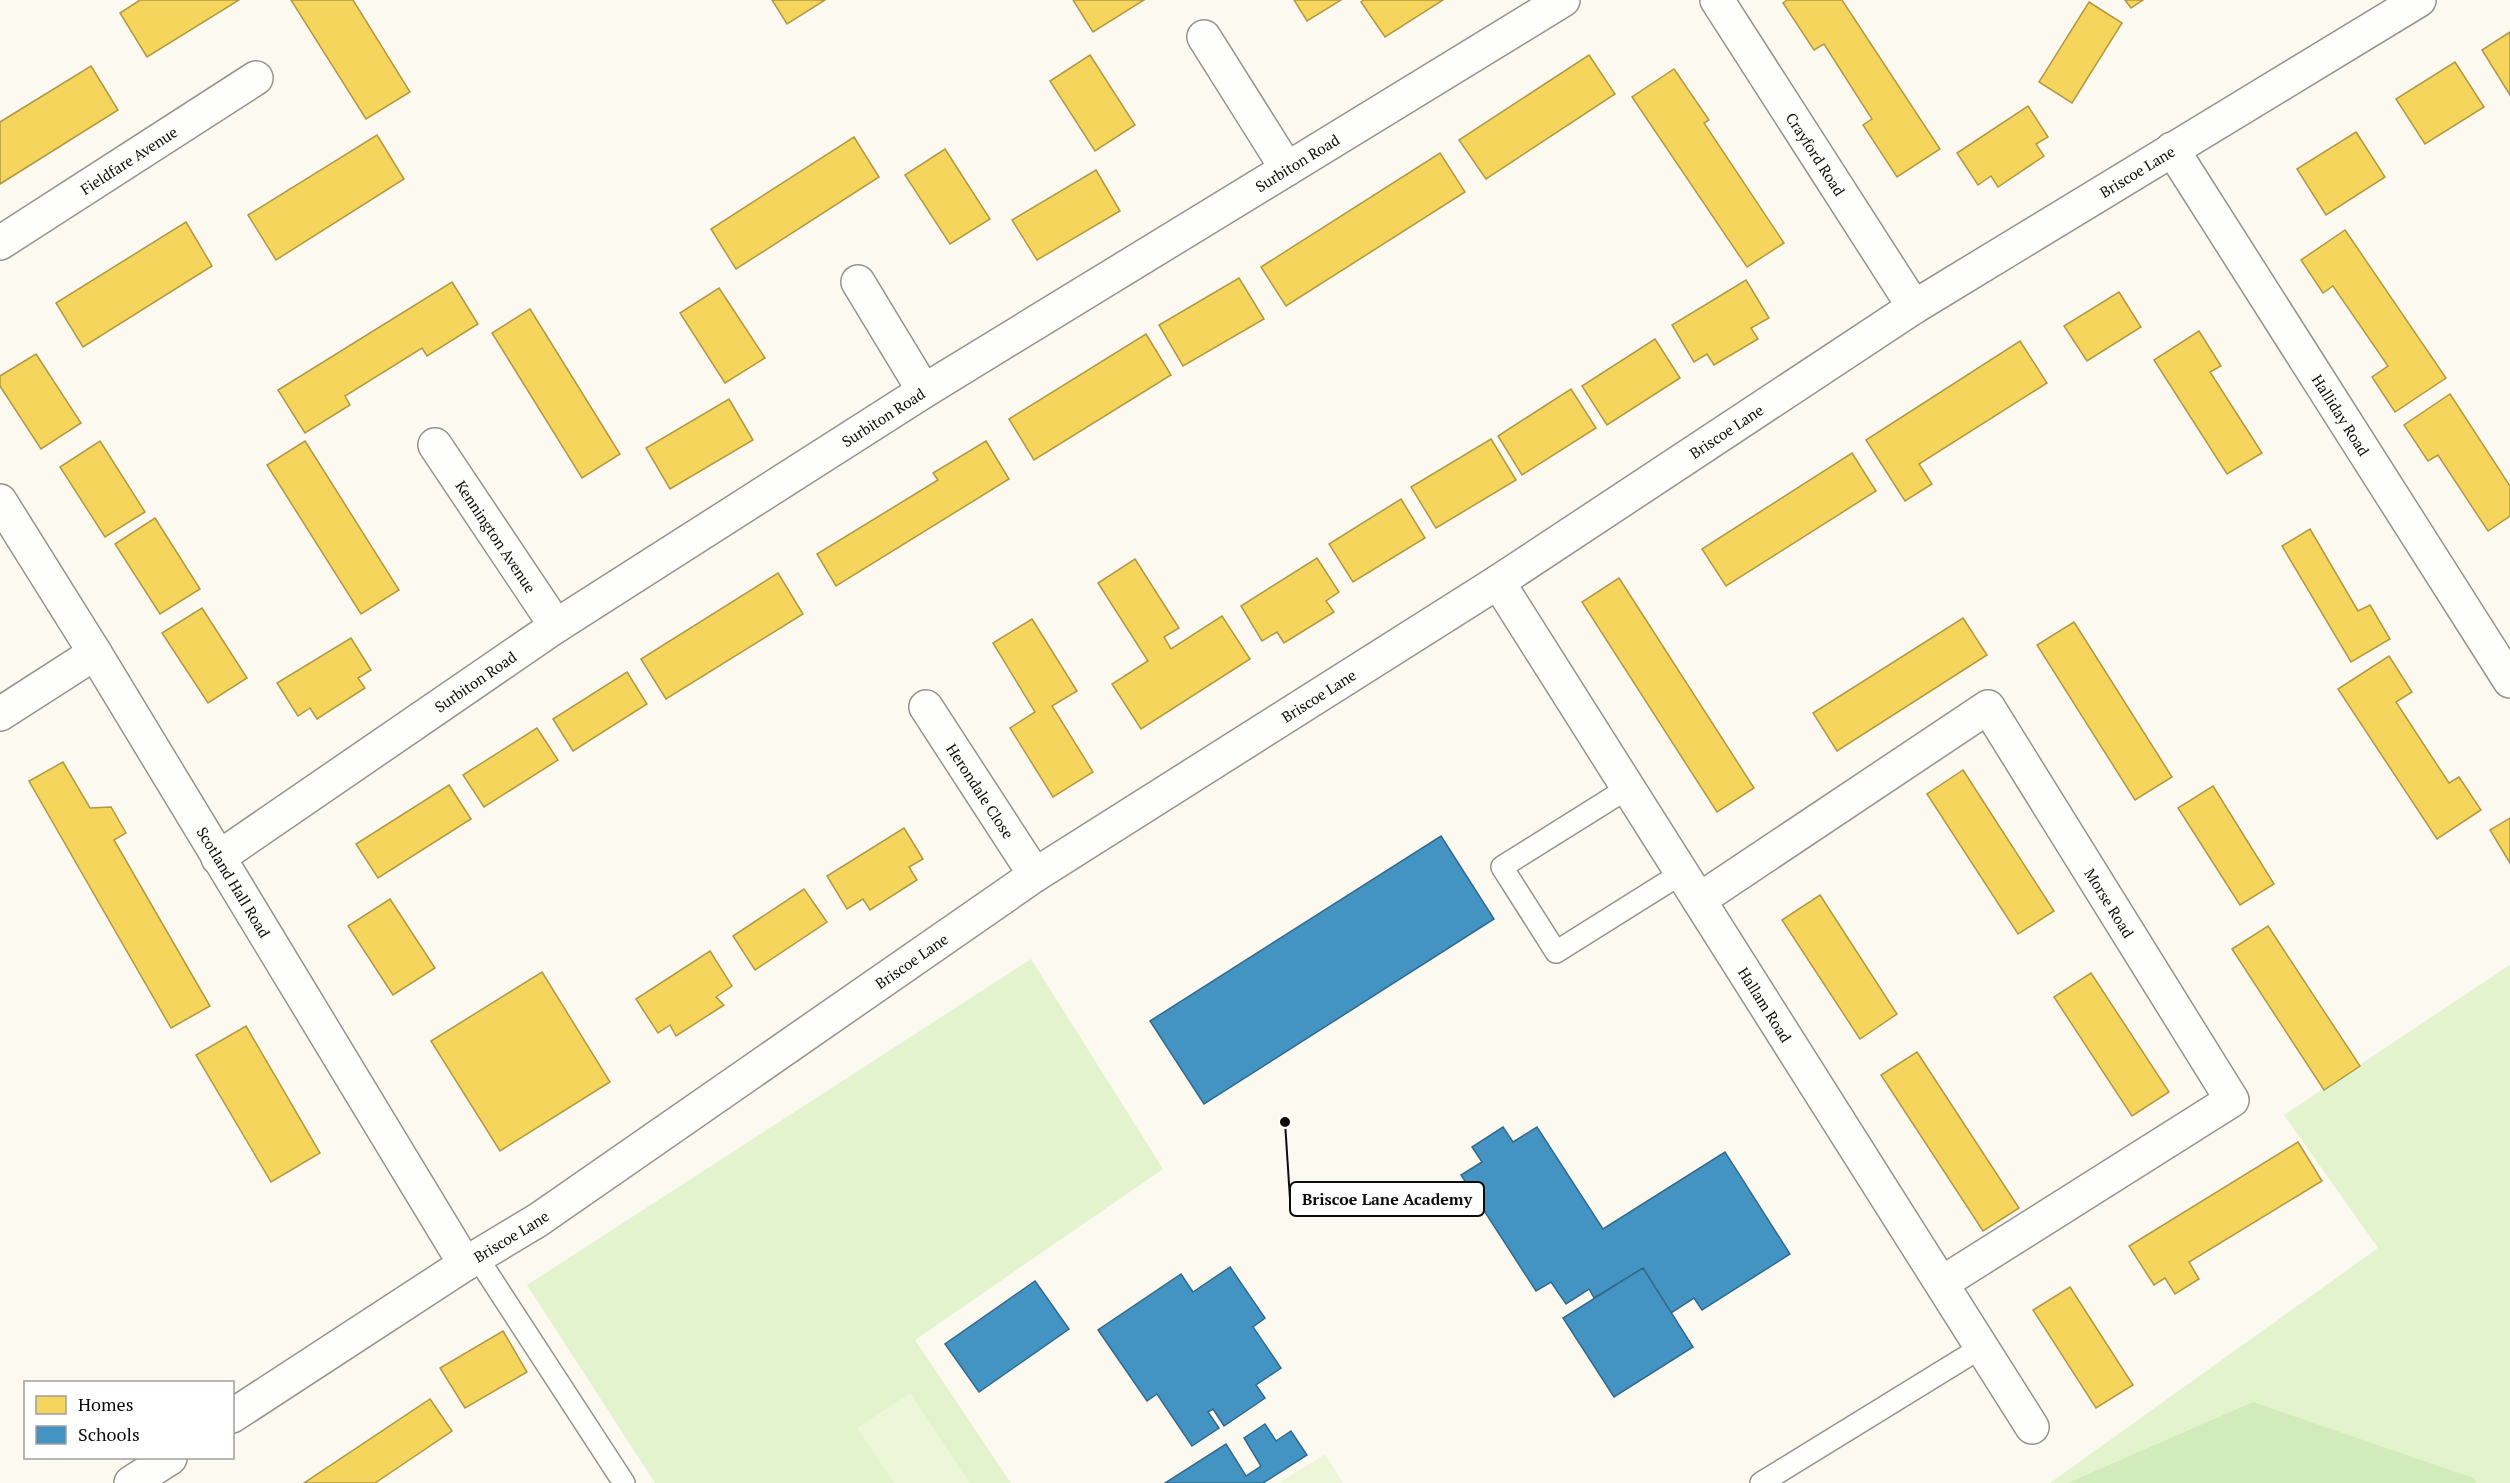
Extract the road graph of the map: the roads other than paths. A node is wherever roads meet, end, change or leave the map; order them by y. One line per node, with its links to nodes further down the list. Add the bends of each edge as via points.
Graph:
1 (1563, 0): 7 (street, Surbiton Road)
2 (1717, 0): 10 (street, Crayford Road)
3 (2420, 0): 6 (street, Briscoe Lane)
4 (1204, 37): 7 (street)
5 (256, 78): 8 (street, Fieldfare Avenue)
6 (2172, 148): 10 (street, Briscoe Lane); 17 (street, Halliday Road)
7 (1287, 169): 11 (street, Surbiton Road)
8 (0, 243)
9 (858, 282): 11 (street)
10 (1914, 307): 14 (street, Briscoe Lane)
11 (924, 391): 15 (street, Surbiton Road)
12 (435, 445): 15 (street, Kennington Avenue)
13 (0, 501): 16 (street, Scotland Hall Road)
14 (1498, 582): 20 (street, Hallam Road); 23 (street, Briscoe Lane)
15 (556, 626): 21 (street, Surbiton Road)
16 (95, 653): 19 (street); 21 (street, Scotland Hall Road)
17 (2510, 681)
18 (926, 707): 23 (street, Herondale Close)
19 (0, 714)
20 (1628, 788): 22 (street, Hallam Road); 22 (lane, via 1502,867 1556,952)
21 (218, 858): 25 (street, Scotland Hall Road)
22 (1682, 873): 24 (street, Hallam Road)
23 (1035, 875): 25 (street, Briscoe Lane, via 538,1220)
24 (1699, 900): 26 (street, Hallam Road); 26 (street, Morse Road, via 1988,707 2232,1100)
25 (471, 1260): 28 (street, Briscoe Lane); 32 (lane)
26 (1942, 1283): 27 (street, Hallam Road)
27 (1982, 1347): 29 (street, Hallam Road); 33 (lane)
28 (234, 1415)
29 (2032, 1427)
30 (168, 1459): 31 (street)
31 (131, 1483)
32 (624, 1483)
33 (1761, 1483)

